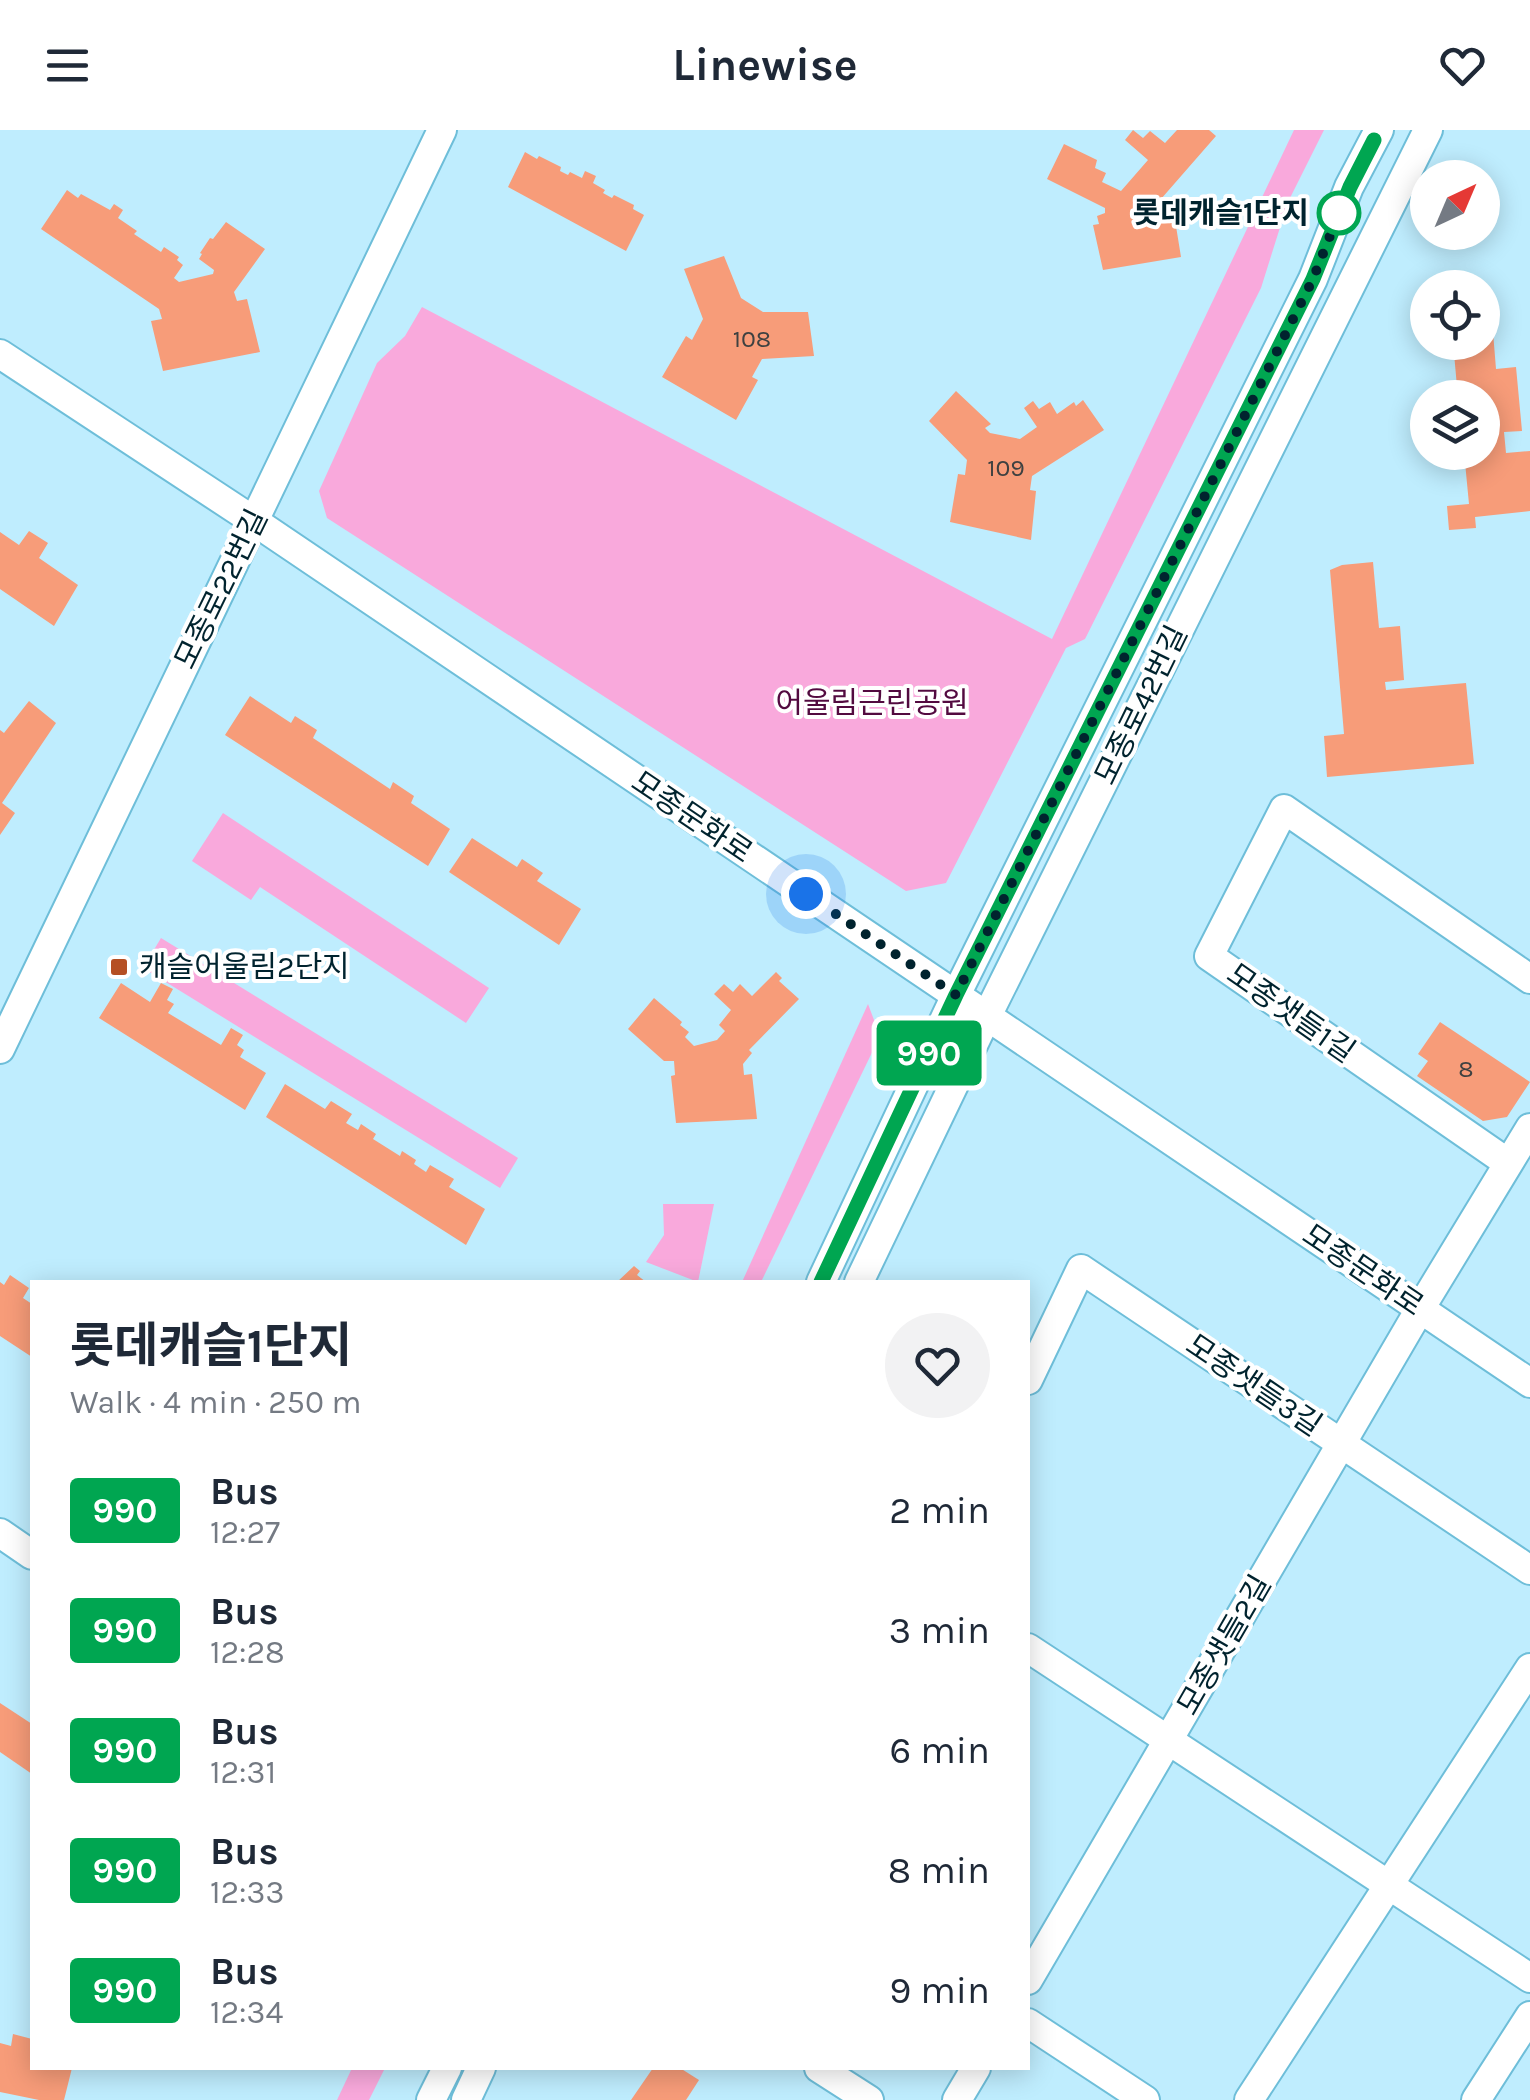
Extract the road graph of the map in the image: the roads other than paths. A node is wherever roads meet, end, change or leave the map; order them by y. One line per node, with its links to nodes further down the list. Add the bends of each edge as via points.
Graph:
1 (442, 130): 5 (street, 모종로22번길)
2 (1379, 130): 7 (street, 모종로42번길, via 1313,279)
3 (1428, 130): 8 (street, 모종로42번길)
4 (0, 354): 5 (street, 모종문화로)
5 (254, 521): 7 (street, 모종문화로); 9 (street, 모종로22번길)
6 (1530, 979): 11 (street, 모종샛들1길, via 1284,809 1209,956)
7 (956, 995): 8 (street, 모종문화로); 12 (street, 모종로42번길)
8 (987, 1016): 13 (street, 모종로42번길); 14 (street, 모종문화로)
9 (0, 1049)
10 (1530, 1128): 11 (street)
11 (1508, 1164): 14 (street)
12 (822, 1280)
13 (860, 1280)
14 (1420, 1309): 16 (street, 모종문화로); 17 (street, 모종샛들2길)
15 (1030, 1376): 17 (street, 모종샛들3길, via 1081,1269)
16 (1530, 1384)
17 (1342, 1444): 20 (street, 모종샛들3길); 23 (street, 모종샛들2길)
18 (0, 1534): 19 (street)
19 (30, 1554)
20 (1530, 1570)
21 (1030, 1649): 23 (street)
22 (1530, 1668): 24 (street)
23 (1168, 1740): 24 (street); 25 (street, 모종샛들2길)
24 (1389, 1885): 26 (street); 38 (street)
25 (1030, 1977)
26 (1530, 1978)
27 (1530, 2016): 39 (street)
28 (1030, 2024): 37 (street)
29 (445, 2070): 33 (street)
30 (481, 2070): 34 (street)
31 (823, 2070): 35 (street)
32 (975, 2070): 36 (street)
33 (431, 2100)
34 (466, 2100)
35 (870, 2100)
36 (958, 2100)
37 (1145, 2100)
38 (1249, 2100)
39 (1476, 2100)

